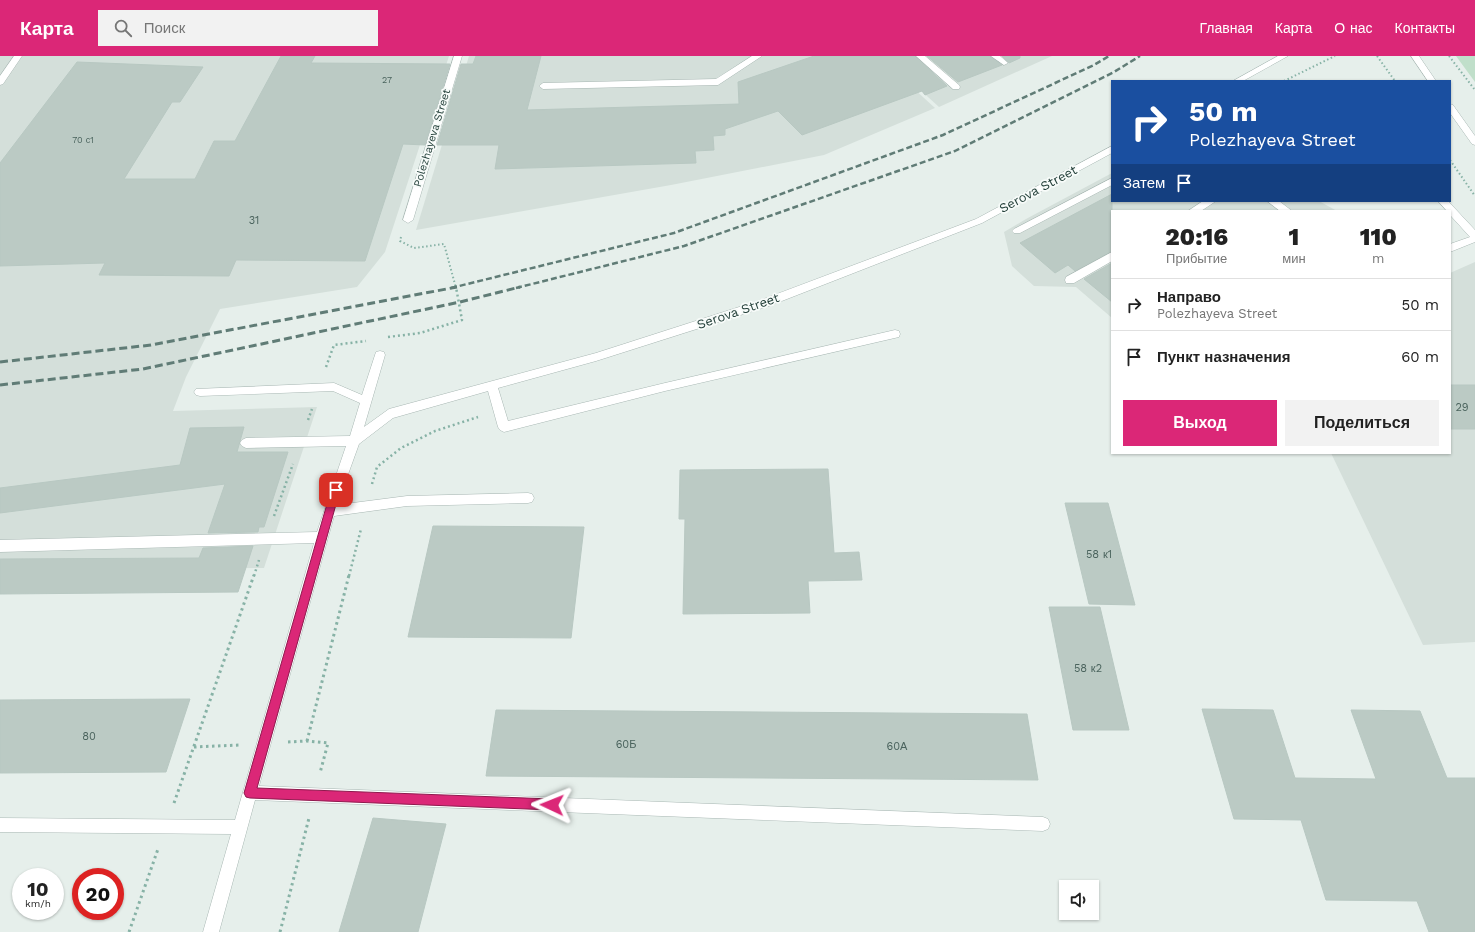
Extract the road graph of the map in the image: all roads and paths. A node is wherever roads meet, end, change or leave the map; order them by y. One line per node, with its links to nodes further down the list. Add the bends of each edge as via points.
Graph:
1 (18, 56): 16 (street)
2 (458, 56): 31 (street, Polezhayeva Street)
3 (758, 56): 17 (street, via 718,82)
4 (920, 56): 18 (street)
5 (995, 56): 11 (street)
6 (1284, 56): 12 (street)
7 (1335, 56): 13 (path)
8 (1378, 56): 14 (path)
9 (1415, 56): 15 (street)
10 (1449, 56): 19 (path)
11 (1004, 63)
12 (1239, 80)
13 (1286, 80)
14 (1394, 80)
15 (1431, 80)
16 (0, 82)
17 (543, 86)
18 (956, 87)
19 (1475, 90)
20 (1451, 108): 21 (street)
21 (1475, 142)
22 (1111, 150): 42 (street, Serova Street, via 979,221 765,303 596,357)
23 (1451, 161): 25 (path)
24 (1111, 182): 32 (street)
25 (1475, 196)
26 (1209, 202): 29 (street)
27 (1274, 202): 30 (street)
28 (1444, 202): 33 (street)
29 (1195, 210)
30 (1286, 210)
31 (408, 220): 39 (path, via 400,241 414,248 444,244 457,287 462,320 420,333)
32 (1017, 231)
33 (1475, 236)
34 (1475, 239): 35 (street)
35 (1451, 248)
36 (1111, 257): 37 (street)
37 (1070, 280)
38 (895, 334): 42 (street, via 504,427)
39 (380, 338)
40 (373, 340): 43 (path, via 334,345)
41 (380, 355): 45 (street)
42 (492, 386): 46 (street, Serova Street, via 389,414)
43 (319, 388): 44 (street); 45 (street, via 334,387); 47 (path)
44 (200, 392)
45 (366, 401): 46 (street)
46 (354, 441): 47 (street); 50 (street)
47 (300, 442): 48 (street); 52 (path)
48 (246, 443)
49 (528, 498): 50 (street, via 407,501)
50 (329, 510): 51 (street)
51 (321, 538): 52 (street); 54 (street)
52 (266, 539): 53 (street); 57 (path)
53 (0, 546)
54 (250, 793): 56 (street); 58 (street)
55 (0, 824): 57 (street)
56 (1043, 824)
57 (166, 826): 58 (street); 59 (path)
58 (240, 827): 60 (street)
59 (129, 932)
60 (211, 932)

